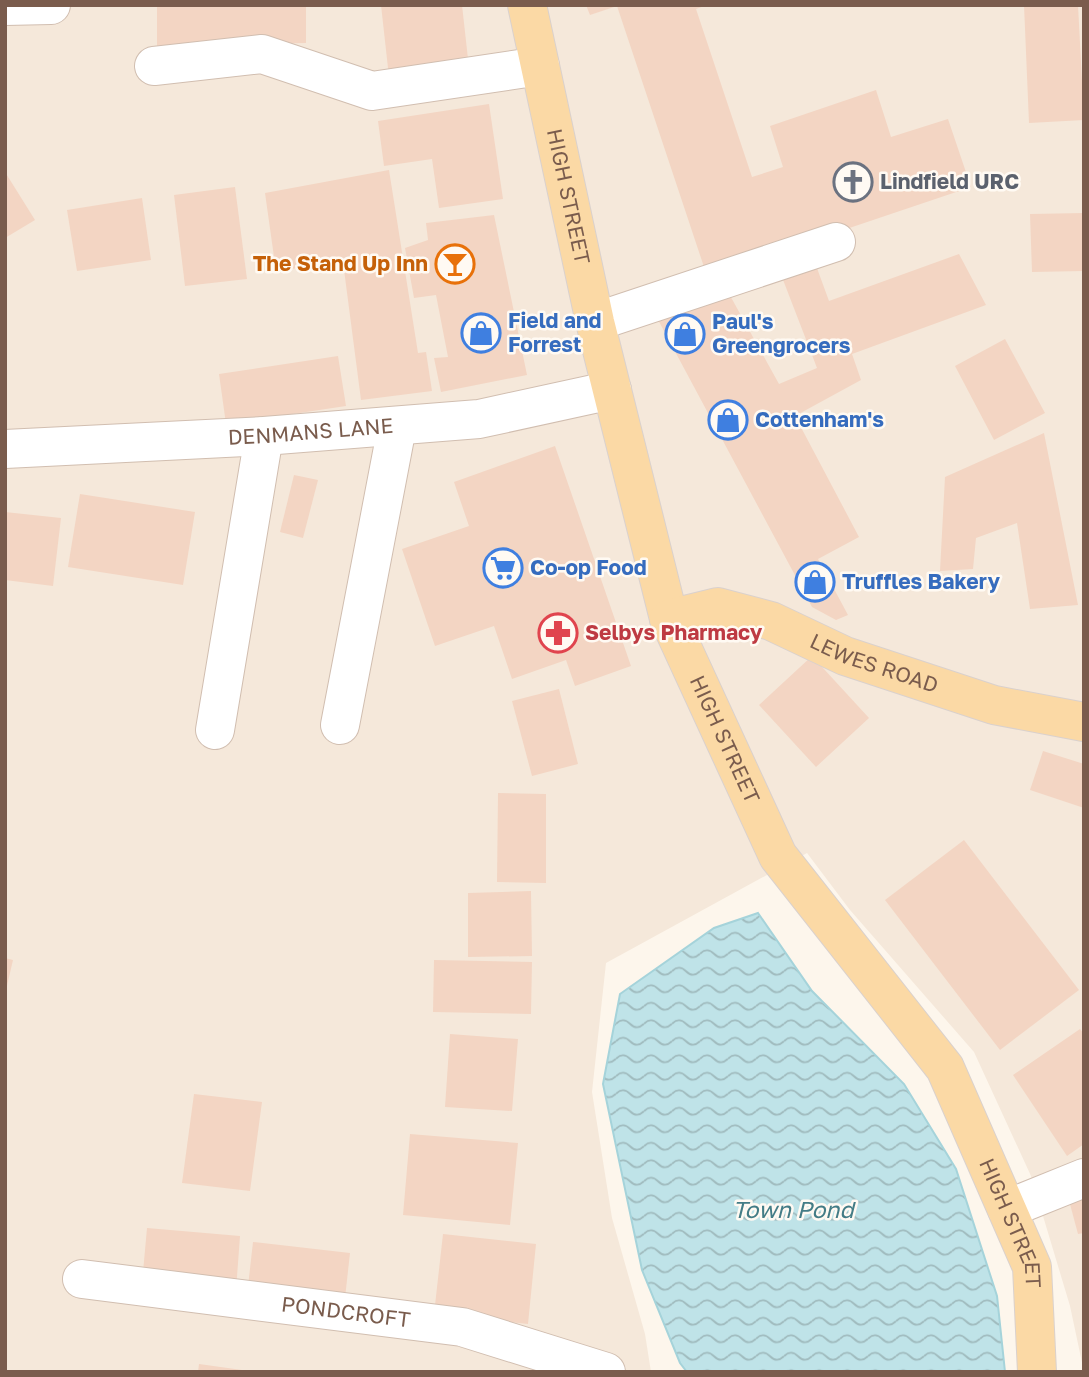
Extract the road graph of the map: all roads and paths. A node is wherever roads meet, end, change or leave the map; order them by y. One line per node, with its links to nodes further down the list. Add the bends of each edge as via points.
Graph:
1 (51, 5): 3 (street)
2 (527, 5): 5 (main road, HIGH STREET)
3 (5, 6)
4 (154, 65): 5 (street, via 262,54 372,90)
5 (540, 66): 7 (main road, HIGH STREET)
6 (836, 242): 7 (street)
7 (596, 322): 8 (main road, HIGH STREET)
8 (612, 390): 9 (street, DENMANS LANE, via 479,419); 12 (main road, HIGH STREET)
9 (397, 427): 10 (street, DENMANS LANE); 14 (street)
10 (264, 436): 11 (street, DENMANS LANE); 15 (street)
11 (5, 449)
12 (669, 619): 13 (main road, LEWES ROAD, via 719,607 771,621 845,656 994,705); 17 (main road, HIGH STREET, via 778,856 945,1068)
13 (1084, 722)
14 (340, 726)
15 (215, 730)
16 (1084, 1178): 17 (street)
17 (1007, 1209): 20 (main road, HIGH STREET, via 1032,1267)
18 (82, 1279): 19 (street, PONDCROFT, via 462,1326)
19 (606, 1372)
20 (1037, 1372)

